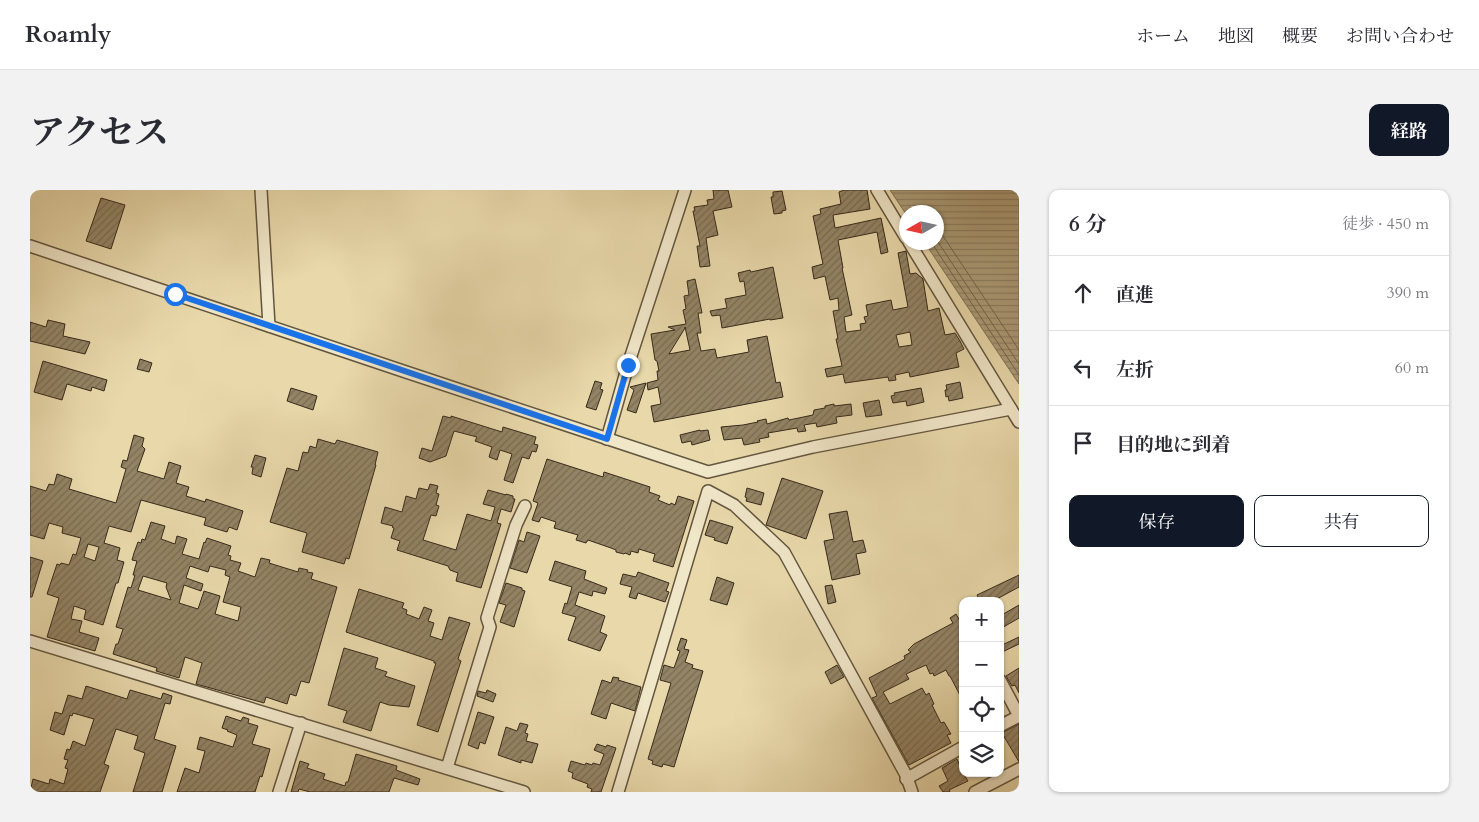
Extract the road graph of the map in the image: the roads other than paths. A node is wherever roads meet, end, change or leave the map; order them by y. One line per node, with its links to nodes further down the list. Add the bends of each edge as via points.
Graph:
1 (261, 190): 7 (street)
2 (685, 190): 10 (street)
3 (877, 190): 4 (street)
4 (899, 226)
5 (30, 246): 7 (street)
6 (914, 250): 8 (street)
7 (269, 326): 10 (street)
8 (1011, 409): 9 (street); 10 (street, via 813,447 708,472)
9 (1019, 422)
10 (607, 439)
11 (525, 506): 17 (street, via 487,618 490,627)
12 (30, 641): 14 (street)
13 (1004, 688): 15 (street, via 1019,716)
14 (301, 723): 17 (street); 20 (street)
15 (1004, 724)
16 (959, 749): 19 (street)
17 (447, 768): 21 (street)
18 (1019, 769): 24 (street)
19 (906, 779): 22 (street, via 784,552 734,504 708,491); 23 (street)
20 (280, 792)
21 (524, 792)
22 (618, 792)
23 (912, 792)
24 (975, 792)

